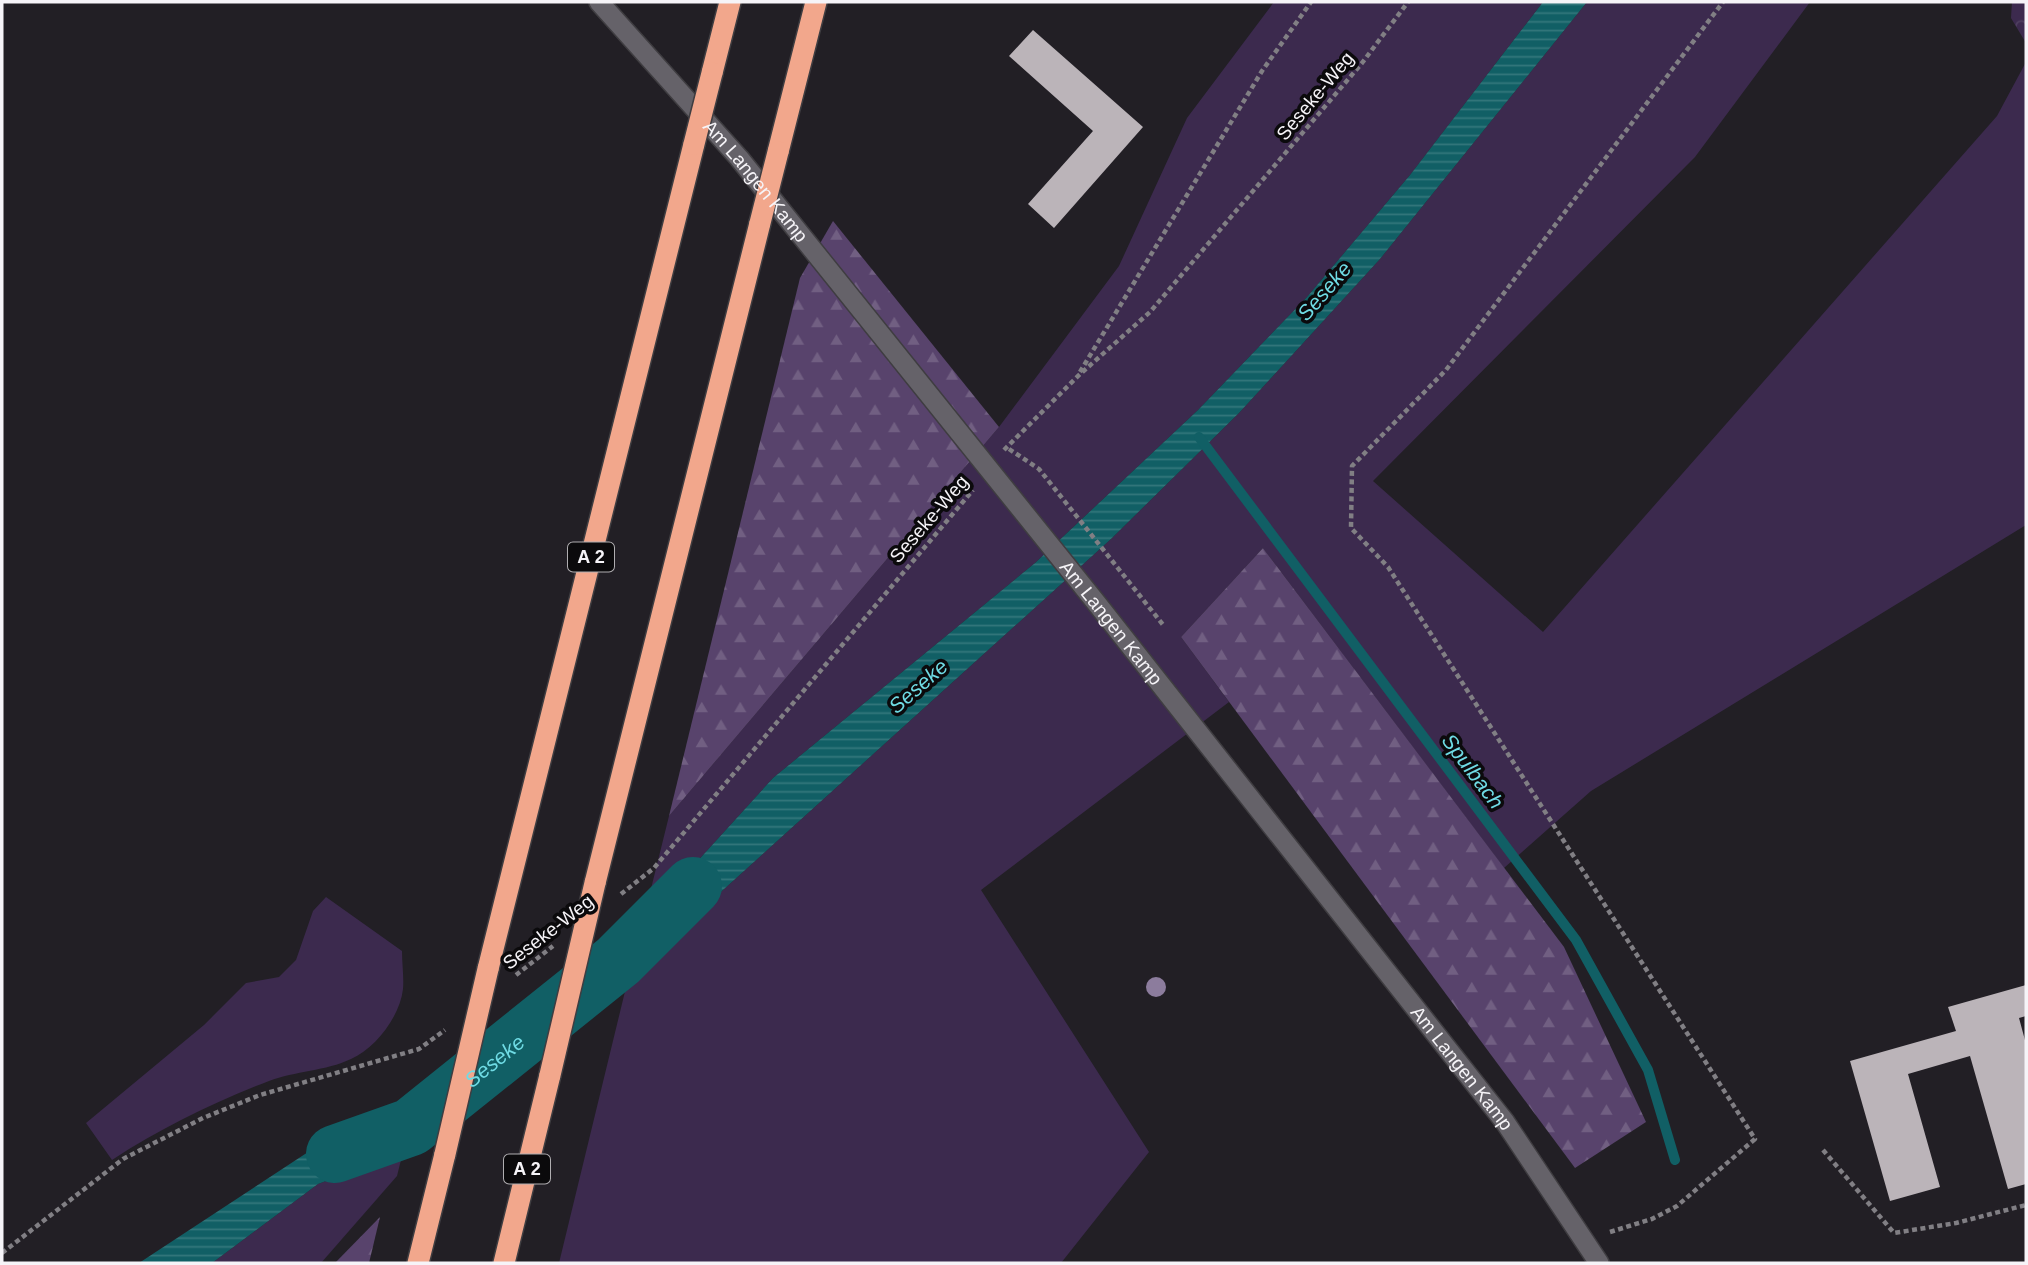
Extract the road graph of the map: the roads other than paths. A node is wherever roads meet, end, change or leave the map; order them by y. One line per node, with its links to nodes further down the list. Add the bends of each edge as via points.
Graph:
1 (599, 2): 6 (street, Am Langen Kamp, via 740,158 1098,605 1505,1122)
2 (730, 2): 4 (highway, A 2, bridge)
3 (816, 2): 5 (highway, A 2, bridge)
4 (418, 1263)
5 (503, 1263)
6 (1599, 1263)

